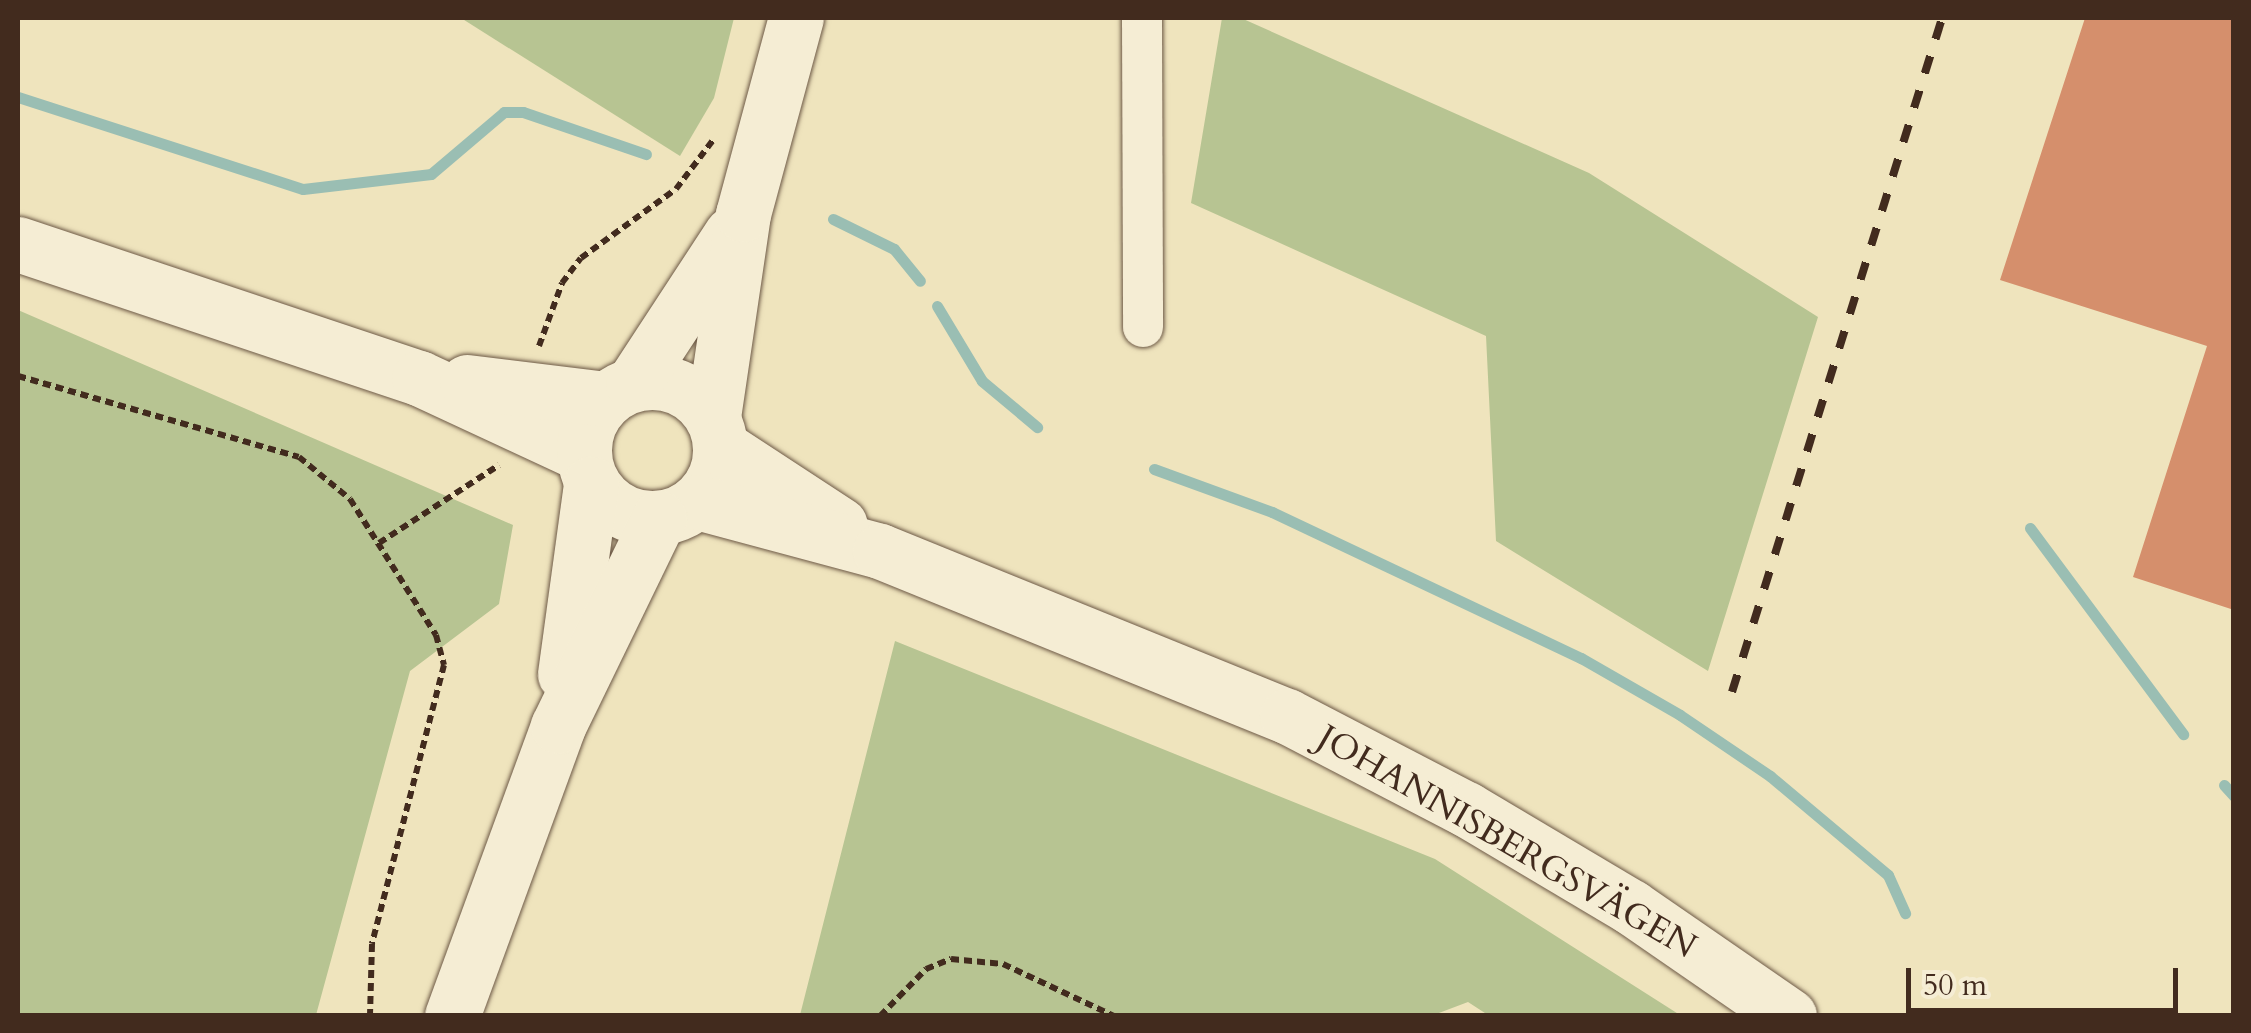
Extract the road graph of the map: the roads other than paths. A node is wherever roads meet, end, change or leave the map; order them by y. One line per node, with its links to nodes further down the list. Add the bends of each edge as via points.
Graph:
1 (796, 18): 3 (main road)
2 (1142, 18): 5 (street)
3 (742, 214): 6 (main road); 8 (main road)
4 (18, 244): 7 (main road, via 419,378)
5 (1144, 327)
6 (620, 391): 7 (main road); 8 (main road, via 664,382 692,394); 9 (main road, via 588,424)
7 (524, 405): 9 (main road)
8 (717, 432): 10 (main road, via 716,477); 11 (main road, JOHANNISBERGSVÄGEN)
9 (587, 469): 10 (main road, via 612,507 640,519); 12 (main road)
10 (678, 510): 11 (main road, JOHANNISBERGSVÄGEN); 12 (main road)
11 (880, 551): 14 (main road, JOHANNISBERGSVÄGEN, via 1288,716 1614,898)
12 (558, 726): 13 (main road)
13 (452, 1016)
14 (1789, 1016)

